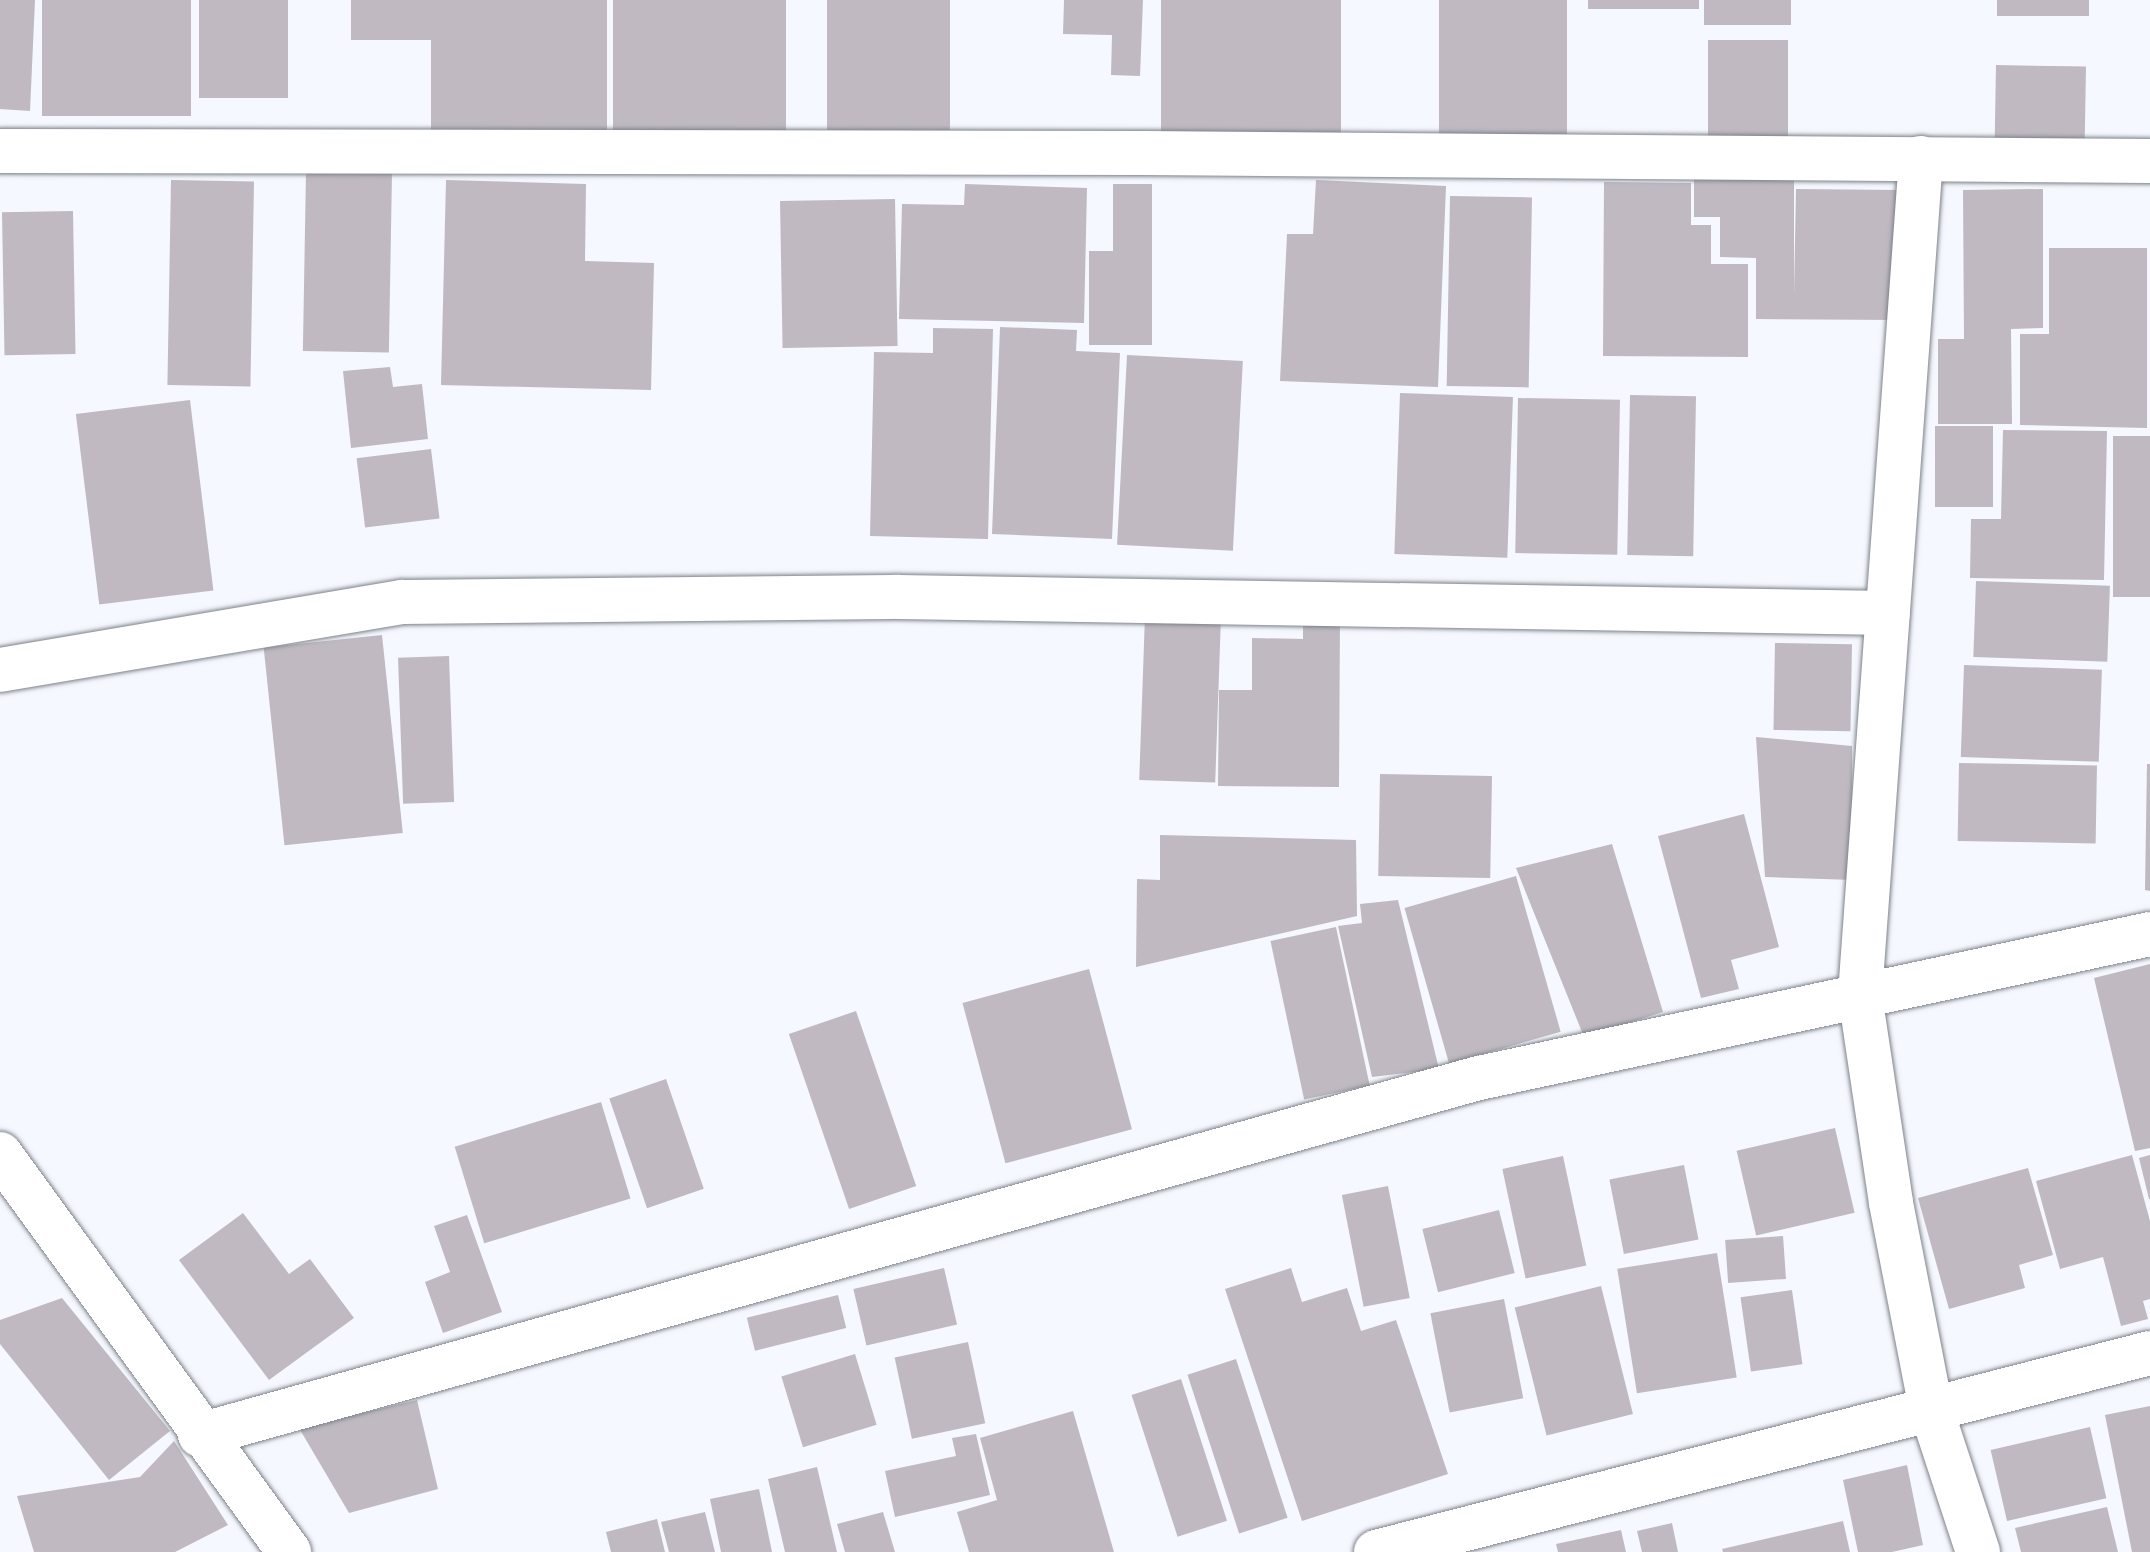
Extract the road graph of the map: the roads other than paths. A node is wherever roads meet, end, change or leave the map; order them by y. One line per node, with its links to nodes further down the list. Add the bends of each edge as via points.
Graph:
1 (0, 151): 2 (street)
2 (1921, 158): 3 (street); 4 (street)
3 (2150, 161)
4 (1888, 613): 5 (street, via 899,597 402,602); 7 (street)
5 (0, 670)
6 (2150, 934): 7 (street)
7 (1860, 995): 10 (street, via 1891,1203); 11 (street, via 1479,1078)
8 (0, 1154): 11 (street)
9 (2150, 1353): 10 (street)
10 (1931, 1409): 13 (street); 14 (street)
11 (200, 1435): 12 (street)
12 (289, 1552)
13 (1376, 1552)
14 (1978, 1552)

